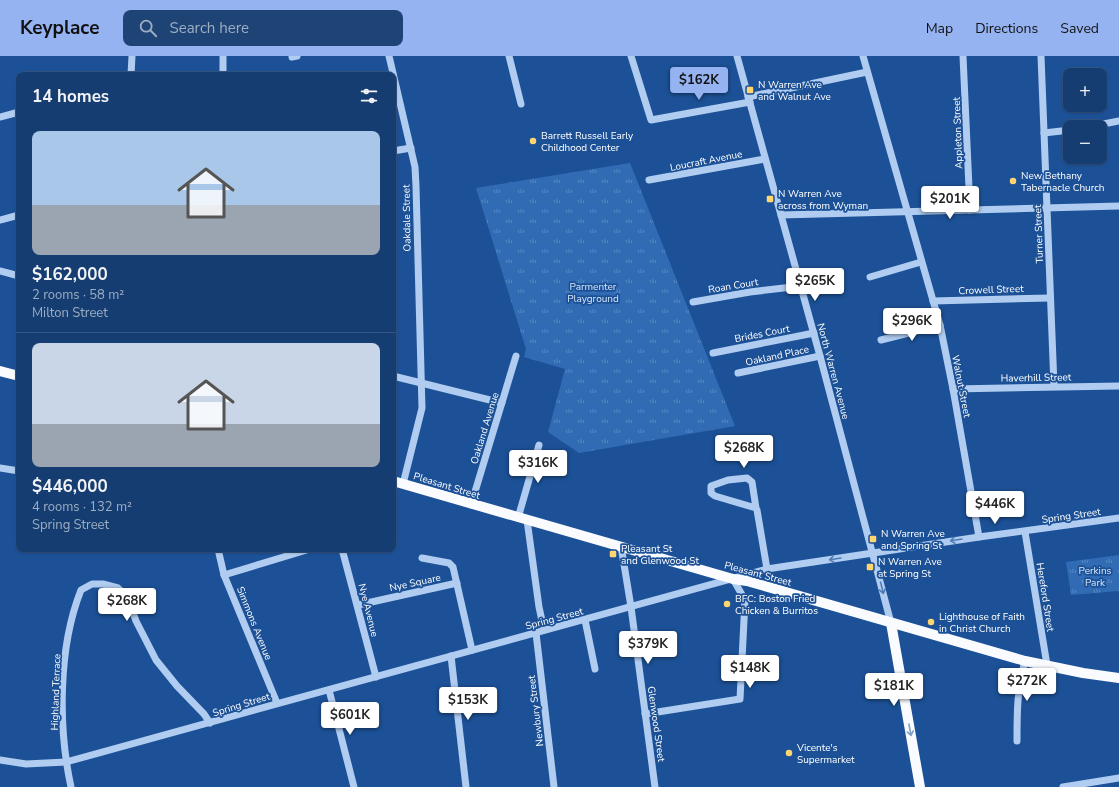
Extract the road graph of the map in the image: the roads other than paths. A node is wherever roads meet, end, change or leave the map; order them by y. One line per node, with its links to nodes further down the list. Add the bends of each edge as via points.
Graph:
1 (132, 56): 10 (street)
2 (223, 56): 11 (street)
3 (389, 56): 12 (street, Oakdale Street)
4 (509, 56): 16 (street)
5 (631, 56): 15 (street, via 651,120)
6 (736, 56): 15 (street, North Warren Avenue)
7 (862, 56): 13 (street, Walnut Street)
8 (963, 56): 29 (street, Appleton Street)
9 (1041, 56): 22 (street, Turner Street)
10 (132, 72)
11 (223, 72)
12 (393, 72)
13 (867, 72): 15 (street); 30 (street, Walnut Street)
14 (396, 85): 23 (street, Oakdale Street)
15 (749, 99): 25 (street, North Warren Avenue)
16 (521, 104)
17 (16, 113): 18 (street)
18 (0, 117)
19 (1119, 121): 20 (street)
20 (1107, 123)
21 (1063, 131): 22 (street)
22 (1044, 133): 27 (street, Turner Street)
23 (411, 148): 24 (street); 52 (street, Oakdale Street, via 416,186)
24 (396, 150)
25 (765, 159): 26 (street, Loucraft Avenue); 31 (street, North Warren Avenue)
26 (649, 180)
27 (1046, 206): 28 (street); 29 (street); 39 (street, Turner Street)
28 (1119, 206)
29 (970, 210): 30 (street)
30 (907, 212): 31 (street); 34 (street, Walnut Street)
31 (781, 215): 38 (street, North Warren Avenue)
32 (16, 216): 33 (street)
33 (0, 220)
34 (921, 262): 37 (street); 40 (street, Walnut Street)
35 (0, 270): 36 (street)
36 (16, 275)
37 (870, 277)
38 (801, 286): 41 (street, Roan Court); 43 (street, North Warren Avenue)
39 (1050, 298): 40 (street, Crowell Street); 53 (street, Turner Street)
40 (933, 301): 42 (street, Walnut Street)
41 (693, 302)
42 (940, 325): 44 (street); 55 (street, Walnut Street)
43 (814, 333): 45 (street, Brides Court); 47 (street, North Warren Avenue)
44 (881, 340)
45 (713, 352)
46 (516, 356): 56 (street, Oakland Avenue)
47 (820, 356): 49 (street, Oakland Place); 71 (street, North Warren Avenue)
48 (0, 371): 50 (main road)
49 (738, 373)
50 (16, 375)
51 (396, 377): 52 (street)
52 (420, 382): 56 (street); 60 (street, Oakdale Street, via 422,408)
53 (1054, 386): 54 (street, Haverhill Street); 55 (street, Haverhill Street)
54 (1119, 386)
55 (953, 389): 66 (street, Walnut Street)
56 (502, 404): 61 (street, Oakland Avenue)
57 (539, 445): 64 (street)
58 (0, 468): 59 (street)
59 (16, 471)
60 (398, 483): 61 (main road, Pleasant Street)
61 (471, 505): 64 (main road, Pleasant Street)
62 (756, 508): 62 (street, via 752,482 747,478 728,480 710,486 711,493 715,496); 73 (street)
63 (1119, 518): 65 (street, Spring Street)
64 (523, 519): 67 (main road, Pleasant Street); 81 (street)
65 (1025, 532): 66 (street, Spring Street); 86 (street, Hereford Street)
66 (979, 537): 71 (street, Spring Street, one-way to 71)
67 (621, 546): 75 (main road, Pleasant Street); 78 (street, Glenwood Street)
68 (219, 552): 74 (street, Simmons Avenue)
69 (300, 552): 74 (street)
70 (343, 552): 77 (street, Nye Avenue)
71 (873, 553): 73 (street, Spring Street, one-way to 73); 80 (street, North Warren Avenue, one-way to 80)
72 (422, 558): 76 (street, via 449,563)
73 (767, 569): 75 (street, Spring Street)
74 (224, 574): 91 (street, Simmons Avenue)
75 (732, 579): 78 (street, Spring Street); 80 (main road, Pleasant Street, via 747,581); 92 (street, via 745,600 740,699)
76 (457, 583): 77 (street, Nye Square); 83 (street)
77 (358, 605): 88 (street, Nye Avenue)
78 (631, 606): 79 (street, Spring Street); 92 (street, Glenwood Street)
79 (585, 620): 81 (street, Spring Street); 87 (street)
80 (891, 623): 85 (main road, Pleasant Street); 103 (main road, one-way to 103)
81 (544, 630): 82 (street, Spring Street)
82 (536, 633): 83 (street, Spring Street); 101 (street, Newbury Street)
83 (472, 650): 84 (street, Spring Street)
84 (451, 656): 88 (street, Spring Street); 100 (street)
85 (1025, 661): 86 (main road, Pleasant Street); 94 (street, via 1016,709)
86 (1046, 665): 89 (main road, Pleasant Street)
87 (595, 669)
88 (376, 677): 90 (street, Spring Street)
89 (1119, 678)
90 (329, 690): 91 (street, Spring Street); 99 (street)
91 (277, 703): 93 (street, Spring Street)
92 (645, 714): 102 (street, Glenwood Street)
93 (210, 724): 96 (street, Spring Street); 96 (street, Highland Terrace, via 156,660 127,596 118,588 92,584 81,590 68,631 64,670)
94 (1017, 741)
95 (0, 760): 96 (street, Spring Street, via 26,764)
96 (66, 762): 98 (street, Highland Terrace)
97 (1119, 778): 104 (street)
98 (71, 787)
99 (354, 787)
100 (466, 787)
101 (554, 787)
102 (655, 787)
103 (920, 787)
104 (1063, 787)

